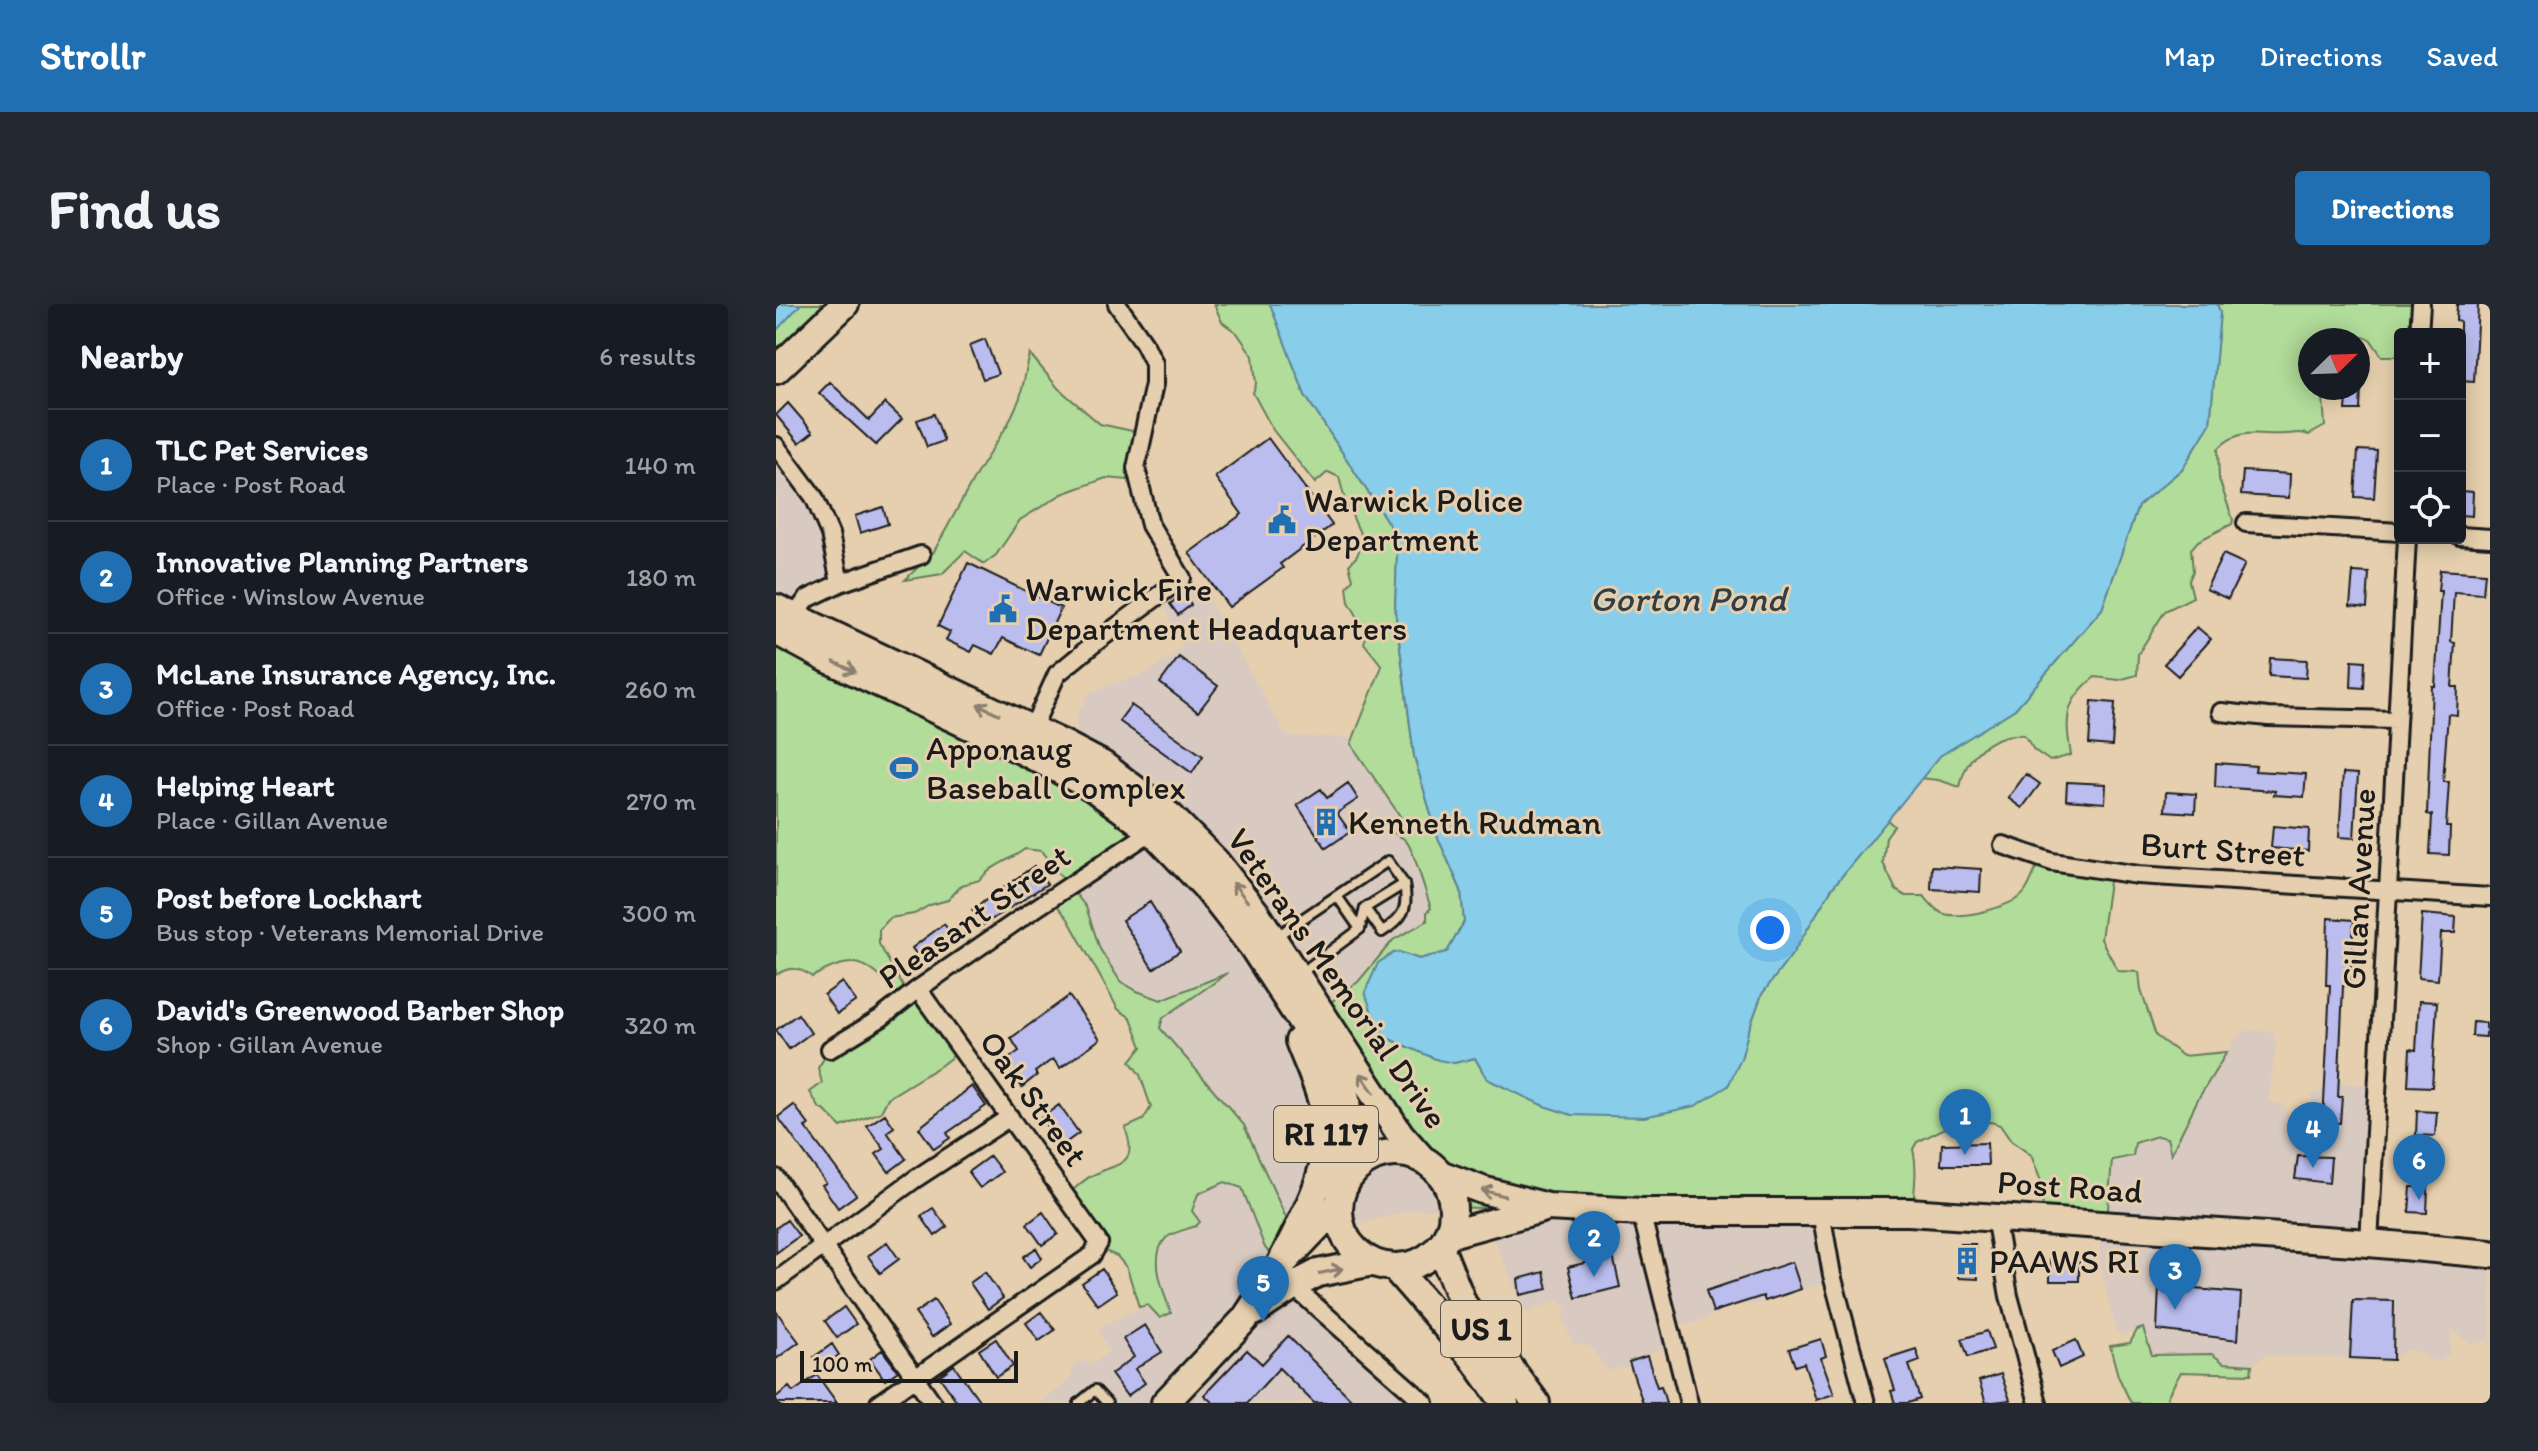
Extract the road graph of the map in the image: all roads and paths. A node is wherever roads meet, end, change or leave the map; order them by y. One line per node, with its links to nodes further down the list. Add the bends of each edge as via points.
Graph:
1 (845, 304): 5 (main road)
2 (1117, 304): 17 (street, via 1154,363 1136,468 1150,525 1182,578 1057,674)
3 (2421, 304): 4 (street)
4 (2419, 328)
5 (776, 370)
6 (776, 446): 13 (street, via 814,497)
7 (2246, 523): 8 (street)
8 (2394, 532)
9 (2466, 536): 10 (street)
10 (2490, 538)
11 (2407, 544): 16 (street, Gillan Avenue)
12 (921, 555): 13 (street)
13 (840, 583): 14 (street)
14 (782, 618): 17 (main road, Veterans Memorial Drive / US 1, one-way to 14); 18 (main road, Veterans Memorial Drive / US 1, one-way to 18, via 826,658 1092,787)
15 (2221, 712): 16 (street)
16 (2397, 720): 21 (street, Gillan Avenue)
17 (1032, 729): 26 (main road, Veterans Memorial Drive / US 1, one-way to 17, via 1216,862 1170,816 1103,765)
18 (1152, 831): 27 (main road, Veterans Memorial Drive / US 1); 28 (street, Pleasant Street)
19 (2003, 845): 21 (street, Burt Street, via 2052,862 2138,875)
20 (1404, 884): 22 (lane, via 1388,861); 24 (lane); 24 (lane, via 1406,899 1399,920 1382,932)
21 (2388, 890): 23 (street, Burt Street); 39 (street, Gillan Avenue)
22 (1337, 896): 25 (lane); 26 (lane)
23 (2490, 897)
24 (1365, 908): 25 (lane)
25 (1360, 929): 27 (lane)
26 (1273, 939): 27 (main road, Veterans Memorial Drive / US 1)
27 (1291, 988): 31 (main road, Veterans Memorial Drive / US 1, one-way to 27, via 1400,1134); 33 (main road, Veterans Memorial Drive / US 1, via 1346,1099 1349,1141); 43 (main road, RI 117, via 1326,1118 1326,1144 1319,1183)
28 (918, 989): 29 (street, Pleasant Street); 30 (street, Oak Street)
29 (830, 1049)
30 (1010, 1117): 40 (street); 45 (street, Oak Street, via 1099,1243 1092,1255)
31 (1431, 1167): 33 (main road, Post Road, via 1405,1154 1378,1156 1355,1170); 34 (main road, Post Road, one-way to 31, via 1482,1190); 38 (main road, US 1, via 1449,1188 1453,1204)
32 (776, 1178): 40 (street)
33 (1342, 1194): 42 (main road, US 1, via 1340,1222 1347,1239 1358,1253); 43 (main road)
34 (1548, 1207): 35 (main road, Post Road); 38 (main road, Post Road)
35 (1641, 1212): 36 (main road, Post Road); 54 (street)
36 (1821, 1212): 37 (main road, Post Road); 55 (street)
37 (1995, 1217): 39 (main road, Post Road); 56 (street, via 2009,1296)
38 (1443, 1241): 42 (main road, Post Road, via 1411,1265); 53 (main road, US 1, via 1463,1304)
39 (2369, 1243): 41 (main road, Post Road)
40 (824, 1246): 44 (street); 45 (street)
41 (2490, 1254)
42 (1384, 1265): 43 (main road, one-way to 42); 52 (main road, US 1, via 1473,1358)
43 (1286, 1276): 46 (main road, RI 117); 51 (street)
44 (776, 1281)
45 (916, 1378): 47 (street); 48 (street)
46 (1170, 1401)
47 (879, 1403)
48 (933, 1403)
49 (1079, 1403): 50 (lane, via 1095,1390)
50 (1107, 1403)
51 (1425, 1403)
52 (1505, 1403)
53 (1536, 1403)
54 (1689, 1403)
55 (1866, 1403)
56 (2038, 1403)

